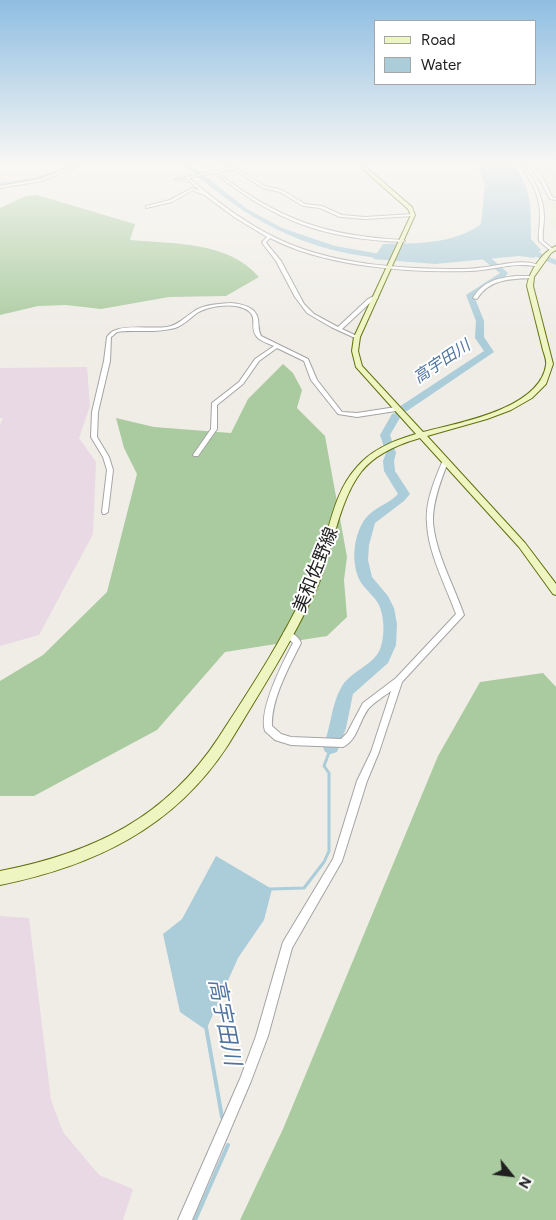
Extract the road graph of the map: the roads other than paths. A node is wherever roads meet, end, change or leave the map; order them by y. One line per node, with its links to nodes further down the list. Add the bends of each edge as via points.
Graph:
1 (240, 219): 5 (street)
2 (290, 219): 6 (street, via 360,239)
3 (411, 219): 6 (street)
4 (542, 219): 7 (street, via 541,242)
5 (270, 236): 9 (street, via 322,255); 13 (street, via 265,244 283,265 308,311)
6 (402, 242): 9 (street)
7 (552, 250): 8 (street)
8 (539, 265): 9 (street, via 521,262 455,270); 10 (street)
9 (391, 267): 11 (street)
10 (531, 277): 12 (street, via 503,278 482,289); 17 (street, 美和佐野線, via 531,293 549,358 545,382 530,397 512,407)
11 (376, 297): 13 (street); 14 (street)
12 (475, 298)
13 (340, 328): 14 (street)
14 (357, 337): 16 (street, via 354,351 359,366)
15 (277, 346): 16 (street, via 306,360 314,380 341,414); 18 (street, via 257,360 241,383 214,404 214,429); 20 (street, via 260,338 256,333 254,314 248,308 238,306 202,309 174,327 127,330 110,335 96,402 94,437 110,470)
16 (396, 409): 17 (street)
17 (421, 434): 19 (street); 22 (street, 美和佐野線, via 389,447 367,461 347,486 322,567)
18 (196, 455)
19 (446, 460): 21 (street, via 522,546); 23 (street, via 430,521 460,615)
20 (105, 512)
21 (556, 591)
22 (287, 634): 23 (street, via 297,643 279,682 267,725 285,740 340,744 350,736 366,706); 24 (street, 美和佐野線, via 218,748 190,784 169,804 90,854 28,874)
23 (399, 680): 25 (street, via 337,861 287,946 262,1036)
24 (0, 878)
25 (185, 1220)

